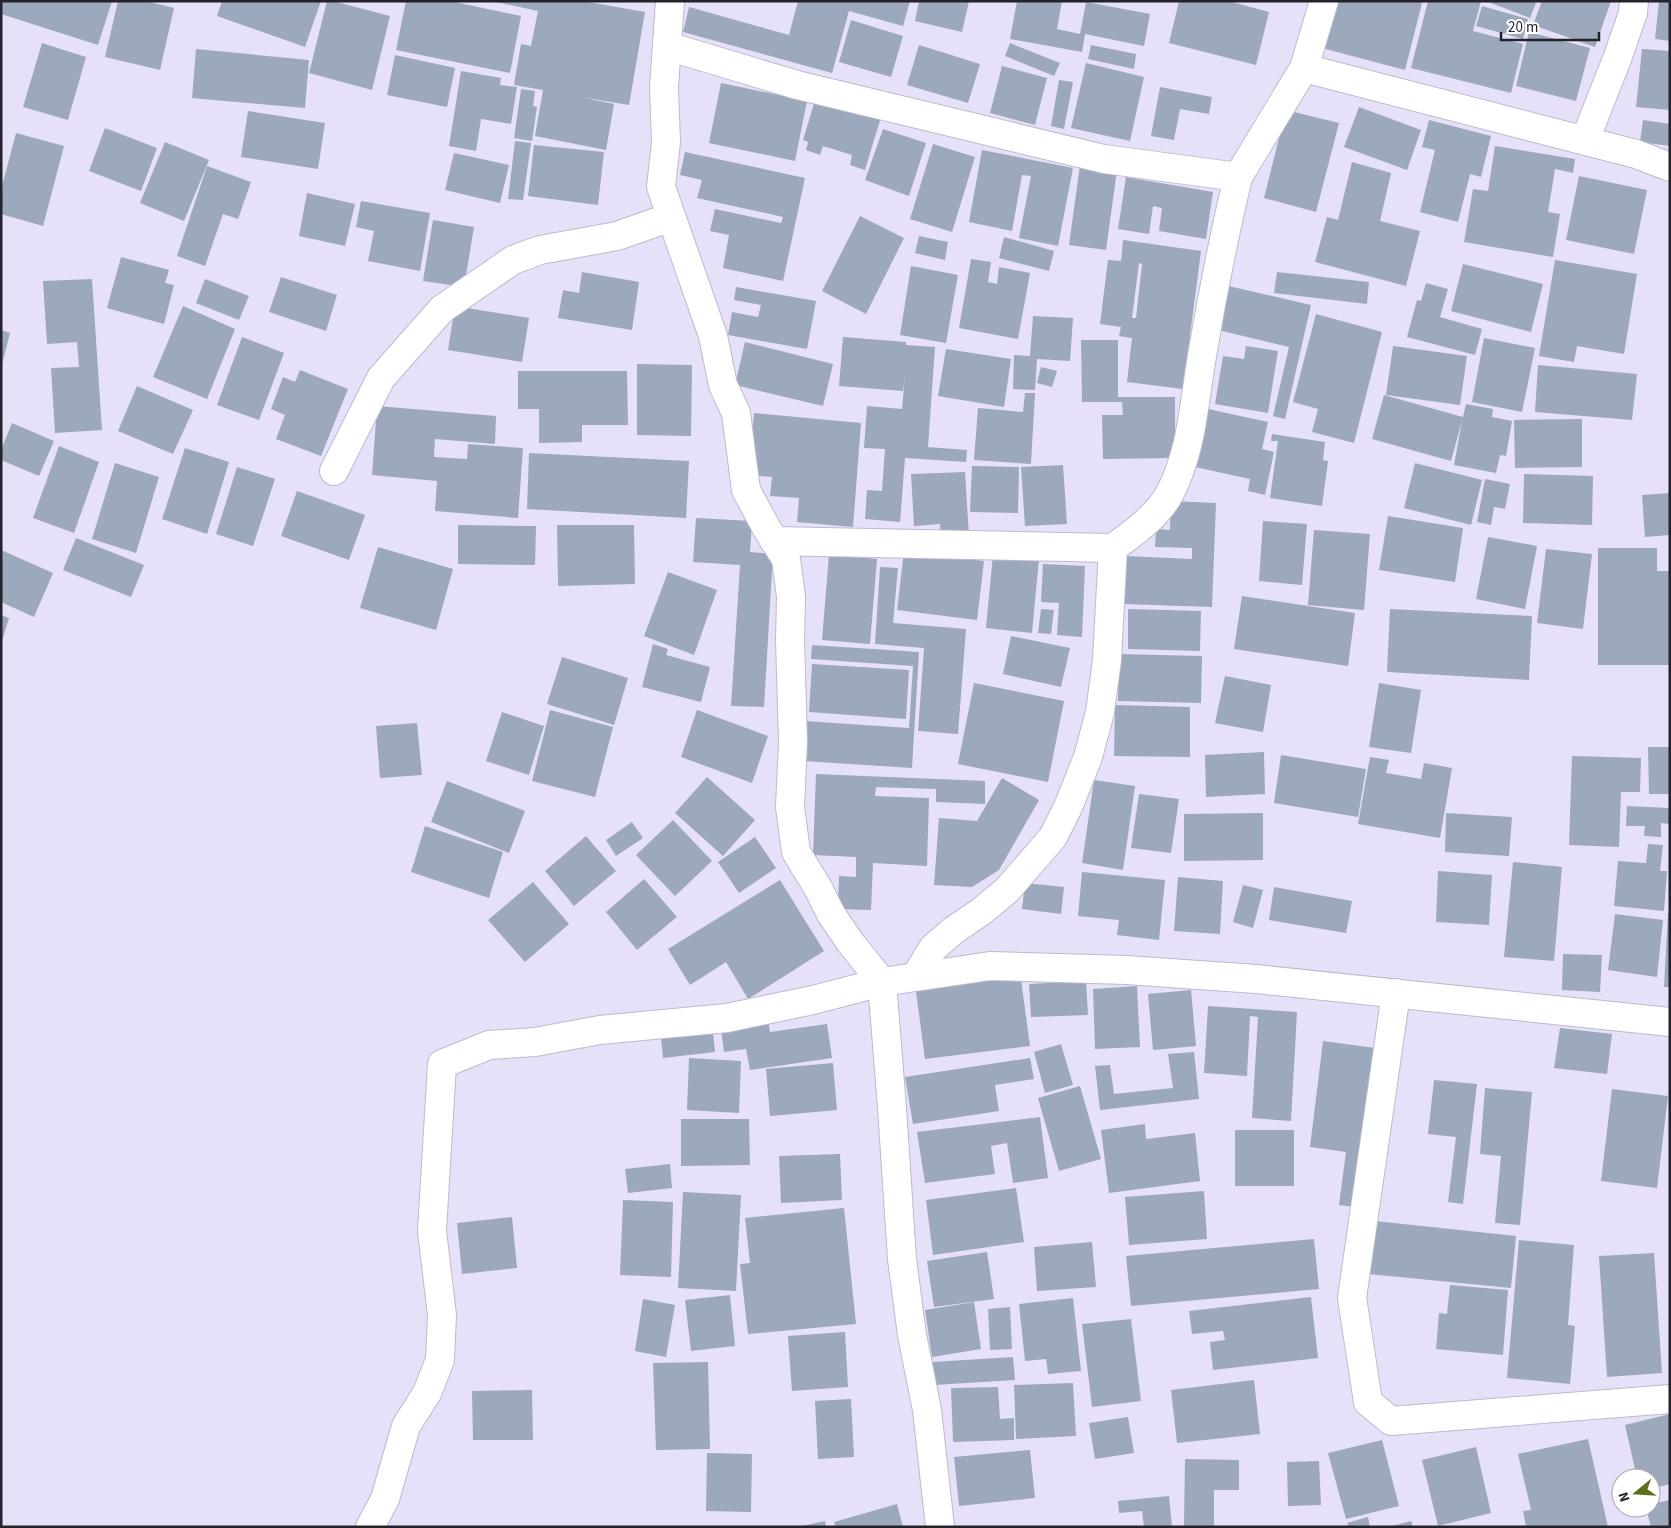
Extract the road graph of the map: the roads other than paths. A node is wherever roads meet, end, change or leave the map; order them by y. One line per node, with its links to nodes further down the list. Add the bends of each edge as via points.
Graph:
1 (670, 1): 4 (street)
2 (1324, 1): 5 (street)
3 (1634, 1): 6 (street, via 1617,59)
4 (667, 46): 8 (street, via 797,85 1104,159); 9 (street, via 664,87 666,142 661,187)
5 (1304, 68): 6 (street); 8 (street)
6 (1585, 140): 7 (street)
7 (1670, 166)
8 (1238, 177): 12 (street, via 1216,273 1185,457 1161,508)
9 (671, 217): 10 (street, via 617,236 540,250 513,260 442,310 381,378); 11 (street, via 713,336 724,385 736,414 746,490)
10 (334, 471)
11 (774, 541): 12 (street); 14 (street, via 786,559 791,597 793,742 790,807 796,852 830,914)
12 (1113, 548): 13 (street, via 1107,660 1100,712 1088,758 1068,808 1053,837 1013,884 933,948)
13 (916, 976): 14 (street); 15 (street, via 990,966 1098,969 1256,979)
14 (882, 982): 18 (street, via 727,1018 489,1045 442,1064 432,1231 442,1315 440,1360 427,1393 406,1426 385,1499); 19 (street, via 902,1259 912,1336 927,1410)
15 (1396, 993): 16 (street); 17 (street, via 1352,1298 1368,1402 1391,1421)
16 (1670, 1022)
17 (1670, 1399)
18 (370, 1527)
19 (940, 1527)

